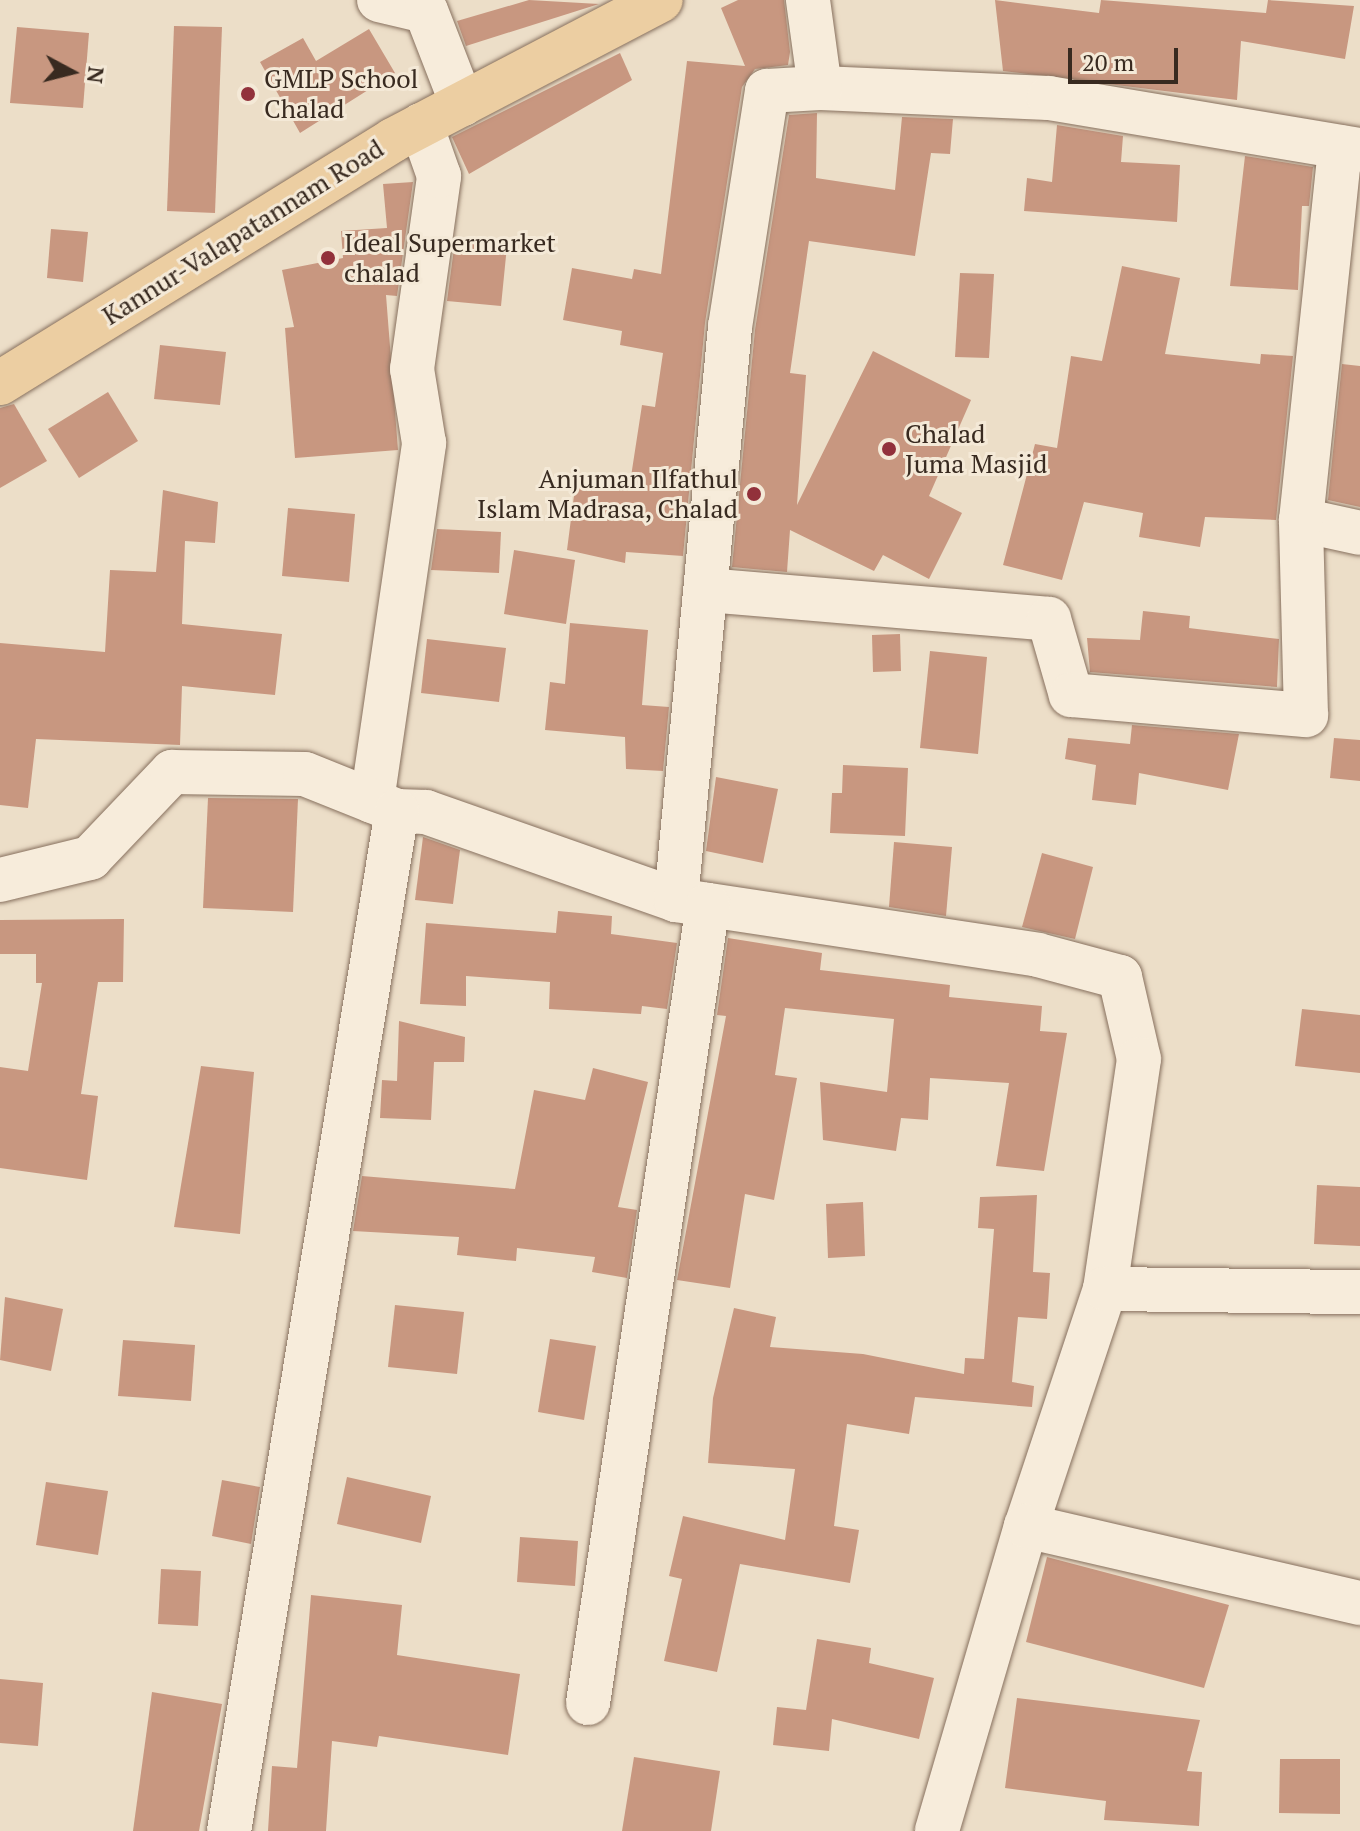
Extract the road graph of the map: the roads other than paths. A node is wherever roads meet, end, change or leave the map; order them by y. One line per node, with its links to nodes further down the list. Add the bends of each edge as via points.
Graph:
1 (379, 0): 5 (street, via 426,11)
2 (661, 0): 5 (main road, Kannur-Valapatannam Road)
3 (808, 0): 4 (street)
4 (820, 88): 7 (street, via 1049,98); 11 (street, via 767,91 711,479)
5 (462, 104): 6 (main road, Kannur-Valapatannam Road)
6 (421, 125): 8 (main road, Kannur-Valapatannam Road); 12 (street, via 439,176 412,369 424,443)
7 (1350, 148): 9 (street)
8 (0, 383)
9 (1301, 520): 10 (street); 11 (street, via 1306,715 1071,695 1049,619)
10 (1360, 533)
11 (706, 590): 14 (street)
12 (384, 806): 13 (street, via 305,774 172,772 90,858); 14 (street, via 426,812); 20 (street)
13 (0, 880)
14 (692, 902): 15 (street, via 1038,955 1120,977 1139,1059); 19 (street)
15 (1105, 1289): 16 (street); 17 (street)
16 (1360, 1292)
17 (1026, 1526): 18 (street); 21 (street)
18 (1360, 1603)
19 (588, 1703)
20 (229, 1831)
21 (937, 1831)

